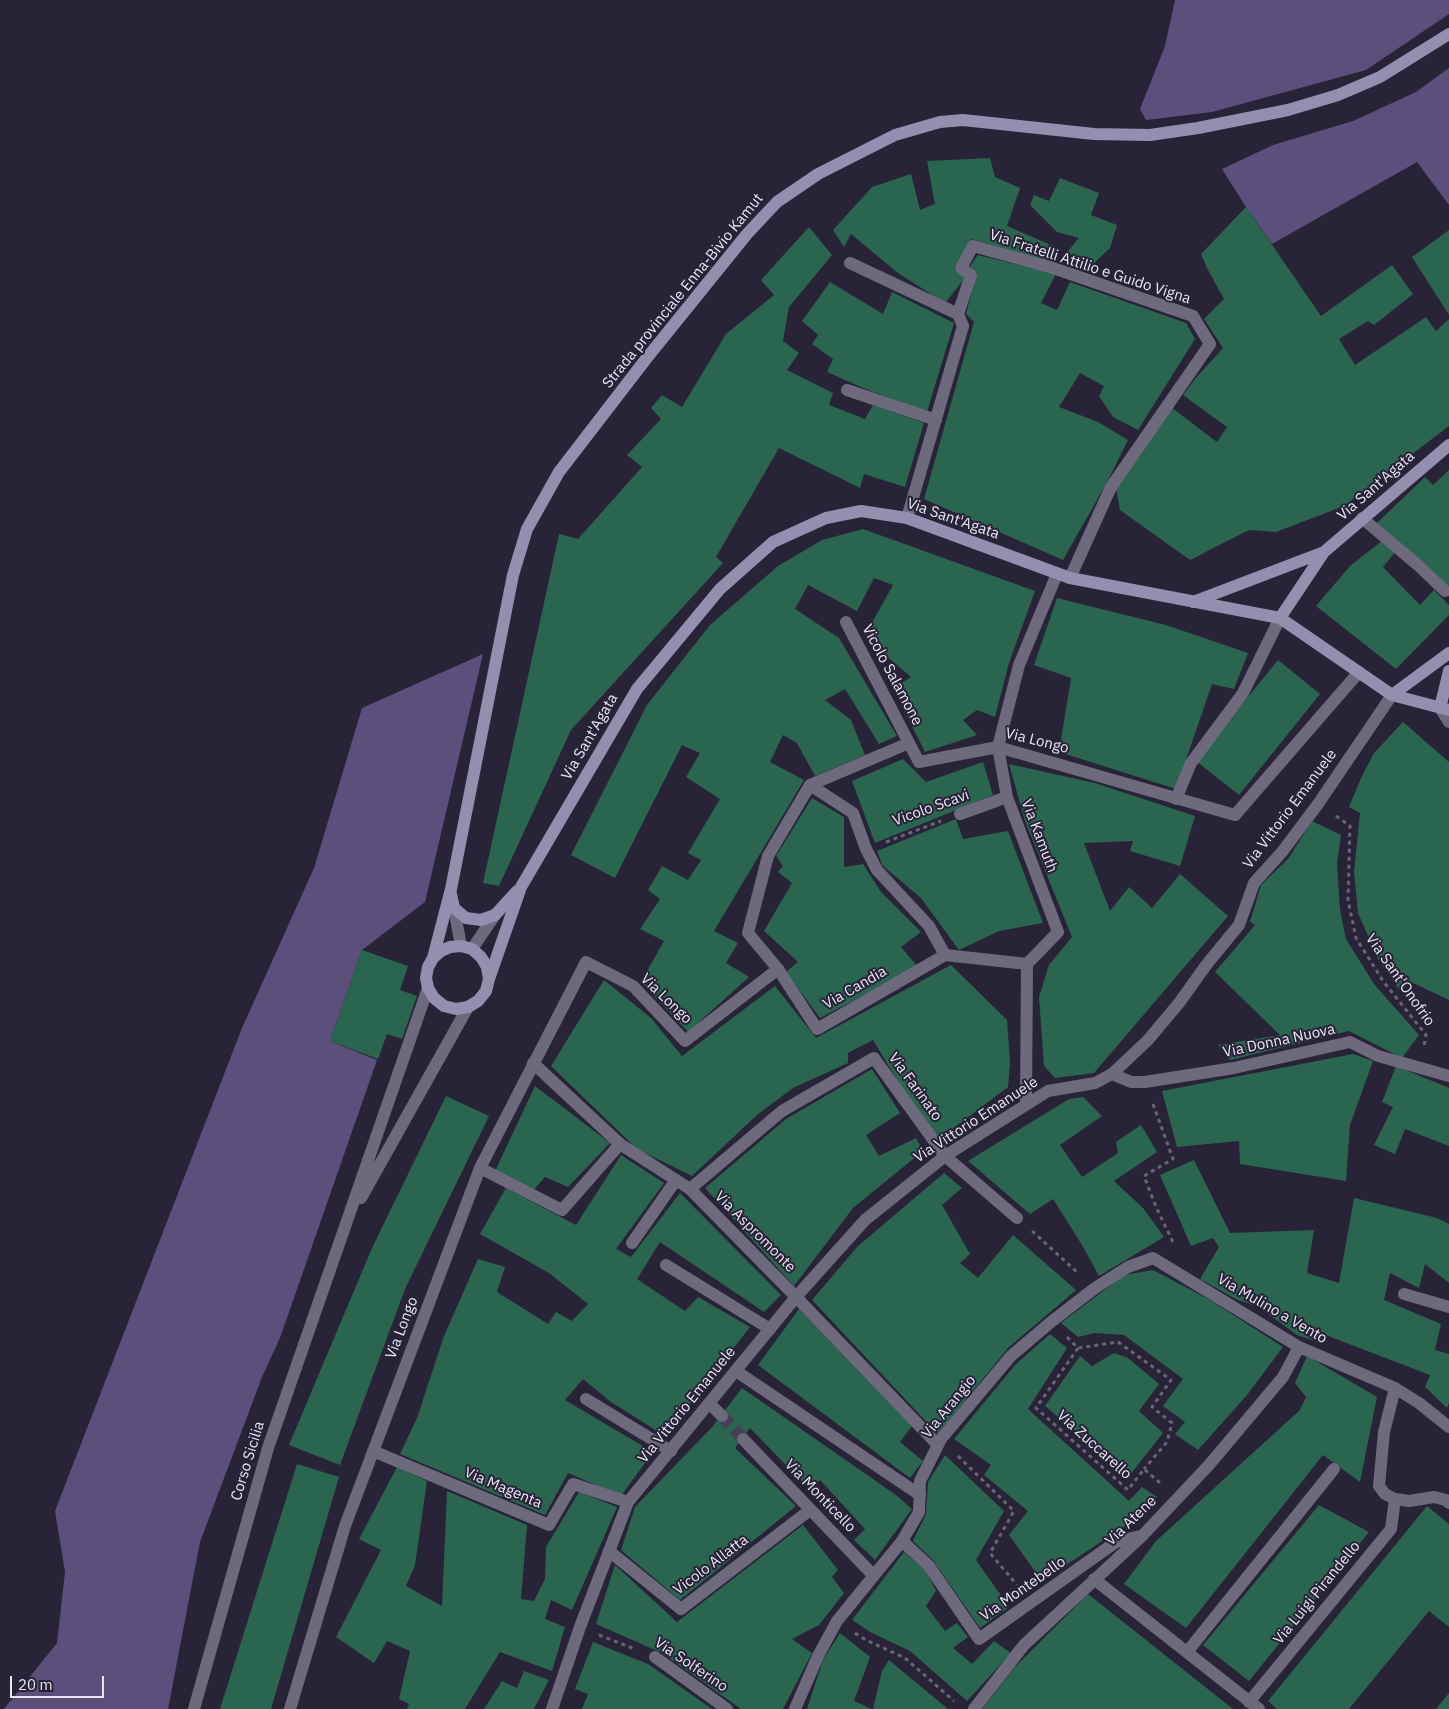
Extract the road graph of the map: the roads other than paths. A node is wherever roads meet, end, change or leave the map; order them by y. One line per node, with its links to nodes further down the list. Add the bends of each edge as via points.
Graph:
1 (1449, 34): 29 (main road, Strada provinciale Enna-Bivio Kamut, via 1380,77 1338,95 1288,110 1150,135 1094,134 963,120 940,122 895,135 818,174 777,202 747,234 646,359 559,472 528,529 513,576)
2 (850, 263): 3 (street)
3 (960, 320): 5 (street, Via Fratelli Attilio e Guido Vigna); 11 (street, Via Fratelli Attilio e Guido Vigna, via 971,275 962,268 973,246 1052,268 1193,316 1210,344 1111,487)
4 (847, 390): 5 (street)
5 (936, 420): 7 (street, Via Fratelli Attilio e Guido Vigna)
6 (1449, 445): 8 (main road, Via Sant'Agata)
7 (907, 518): 10 (main road, Via Sant'Agata); 28 (main road, Via Sant'Agata, via 861,511 826,518 773,542 720,589 637,689)
8 (1362, 518): 9 (main road, Via Sant'Agata); 12 (street)
9 (1324, 552): 13 (main road); 14 (main road)
10 (1057, 574): 11 (main road, Via Sant'Agata); 23 (street, Via Kamuth, via 1019,665)
11 (1070, 578): 13 (main road, Via Sant'Agata)
12 (1445, 591)
13 (1193, 602): 14 (main road, Via Sant'Agata)
14 (1280, 618): 18 (main road); 26 (street, via 1243,693 1191,763)
15 (846, 622): 22 (street, Vicolo Salamone)
16 (1449, 653): 19 (main road)
17 (1449, 671): 20 (main road)
18 (1359, 672): 19 (main road); 26 (street, Via Longo, via 1235,815)
19 (1392, 695): 20 (main road); 41 (street, Via Vittorio Emanuele, via 1318,804 1254,883 1239,925 1148,1040)
20 (1445, 709): 21 (street)
21 (1449, 722)
22 (909, 743): 23 (street, Via Longo, via 919,762); 24 (street)
23 (998, 746): 25 (street, Via Kamuth); 26 (street, Via Longo)
24 (810, 785): 33 (street, via 852,813 877,870 929,926); 36 (street, via 768,856 748,933)
25 (1007, 797): 27 (street, Vicolo Scavi); 35 (street, Via Kamuth, via 1058,932)
26 (1176, 799)
27 (960, 814)
28 (521, 887): 31 (main road); 37 (main road)
29 (451, 889): 30 (main road); 34 (main road)
30 (454, 908): 31 (main road, via 466,918 481,920); 32 (street)
31 (495, 915): 32 (street)
32 (466, 948): 34 (main road, via 450,947); 37 (main road, via 481,957)
33 (944, 956): 35 (street); 36 (street, Via Candia, via 818,1028)
34 (433, 958): 38 (main road, via 426,978)
35 (1027, 964): 43 (street)
36 (778, 969): 40 (street, Via Longo, via 685,1041 633,986 586,962)
37 (489, 978): 39 (main road, via 486,991)
38 (428, 988): 39 (main road, via 444,1006); 50 (street)
39 (468, 1007): 50 (street)
40 (533, 1063): 44 (street, Via Aspromonte); 46 (street, Via Longo)
41 (1112, 1074): 42 (street, Via Donna Nuova, via 1131,1082 1145,1082 1234,1068 1350,1042 1378,1056); 43 (street, Via Vittorio Emanuele, via 1095,1083 1048,1091)
42 (1449, 1076)
43 (1026, 1103): 45 (street, Via Vittorio Emanuele)
44 (620, 1144): 46 (street, via 562,1210); 47 (street, Via Aspromonte)
45 (945, 1156): 48 (street, Via Farinato, via 874,1058 782,1112); 49 (street, Via Farinato); 55 (street, Via Vittorio Emanuele, via 865,1220)
46 (480, 1168): 67 (street, Via Longo)
47 (676, 1180): 48 (street, Via Aspromonte); 51 (street)
48 (690, 1189): 55 (street, Via Aspromonte)
49 (1017, 1218)
50 (346, 1226): 83 (street, Corso Sicilia, via 268,1448)
51 (632, 1243)
52 (1152, 1258): 58 (street, Via Mulino a Vento); 66 (street, Via Arangio, via 1128,1266 1095,1288 1011,1356)
53 (666, 1265): 57 (street)
54 (1404, 1294): 56 (street)
55 (796, 1297): 57 (street, Via Vittorio Emanuele); 66 (street, Via Aspromonte)
56 (1449, 1307)
57 (770, 1329): 59 (street, Via Vittorio Emanuele)
58 (1299, 1346): 60 (street, Via Mulino a Vento); 75 (street, Via Atene, via 1283,1377 1209,1465)
59 (736, 1371): 62 (street, Via Vittorio Emanuele); 70 (street)
60 (1395, 1388): 64 (street, Via Mulino a Vento); 71 (street, via 1384,1432 1379,1486)
61 (586, 1399): 68 (street)
62 (710, 1404): 63 (street); 68 (street, Via Vittorio Emanuele)
63 (722, 1416)
64 (1449, 1427)
65 (743, 1439): 74 (street, Via Monticello)
66 (939, 1442): 70 (street, Via Arangio, via 920,1481)
67 (374, 1451): 72 (street, Via Magenta, via 549,1526 572,1484); 84 (street, Via Longo, via 345,1526)
68 (671, 1451): 72 (street, Via Vittorio Emanuele)
69 (1334, 1468): 80 (street)
70 (920, 1495): 76 (street, Via Arangio, via 919,1512)
71 (1395, 1499): 73 (street, via 1409,1501 1434,1496); 82 (street, Via Luigi Pirandello, via 1391,1529)
72 (628, 1502): 77 (street, Via Vittorio Emanuele)
73 (1449, 1503)
74 (810, 1510): 77 (street, Vicolo Allatta, via 681,1610); 78 (street, Via Monticello)
75 (1143, 1535): 76 (street, Via Montebello, via 1116,1542 980,1639 929,1566); 79 (street, Via Atene)
76 (902, 1541): 78 (street, Via Arangio)
77 (609, 1551): 85 (street, Via Vittorio Emanuele)
78 (873, 1575): 87 (street, Via Arangio, via 837,1621)
79 (1094, 1579): 80 (street, Via Luigi Pirandello); 88 (street, Via Atene, via 1024,1645)
80 (1187, 1652): 82 (street, Via Luigi Pirandello)
81 (655, 1657): 86 (street, Via Solferino)
82 (1254, 1705)
83 (194, 1709)
84 (290, 1709)
85 (552, 1709)
86 (726, 1709)
87 (796, 1709)
88 (974, 1709)

